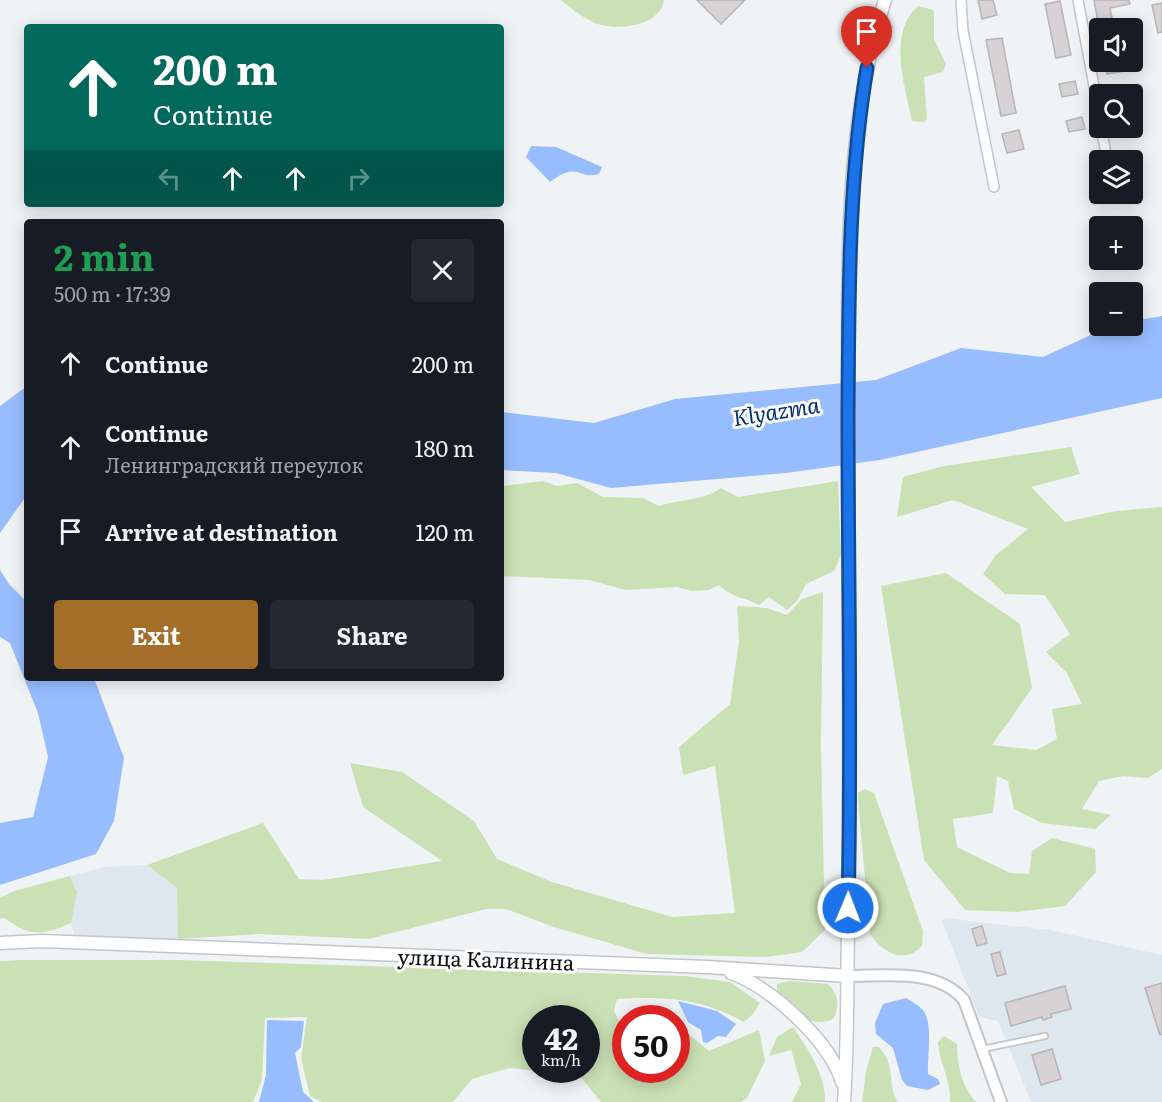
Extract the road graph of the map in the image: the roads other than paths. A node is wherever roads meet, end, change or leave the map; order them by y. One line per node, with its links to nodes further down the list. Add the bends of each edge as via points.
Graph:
1 (885, 0): 10 (main road, via 859,113 849,269)
2 (961, 0): 7 (street, via 963,31)
3 (1078, 0): 4 (street)
4 (1094, 84)
5 (1103, 138): 6 (street)
6 (1105, 148)
7 (994, 187)
8 (0, 943): 9 (main road, улица Калинина, via 42,941)
9 (707, 967): 10 (main road, улица Калинина); 13 (main road, via 759,986 807,1028 839,1070)
10 (848, 976): 12 (street, улица Калинина, via 908,976 931,980 956,991 964,1000); 13 (main road)
11 (1045, 1036): 12 (lane)
12 (980, 1049): 14 (street)
13 (844, 1101)
14 (1001, 1102)

